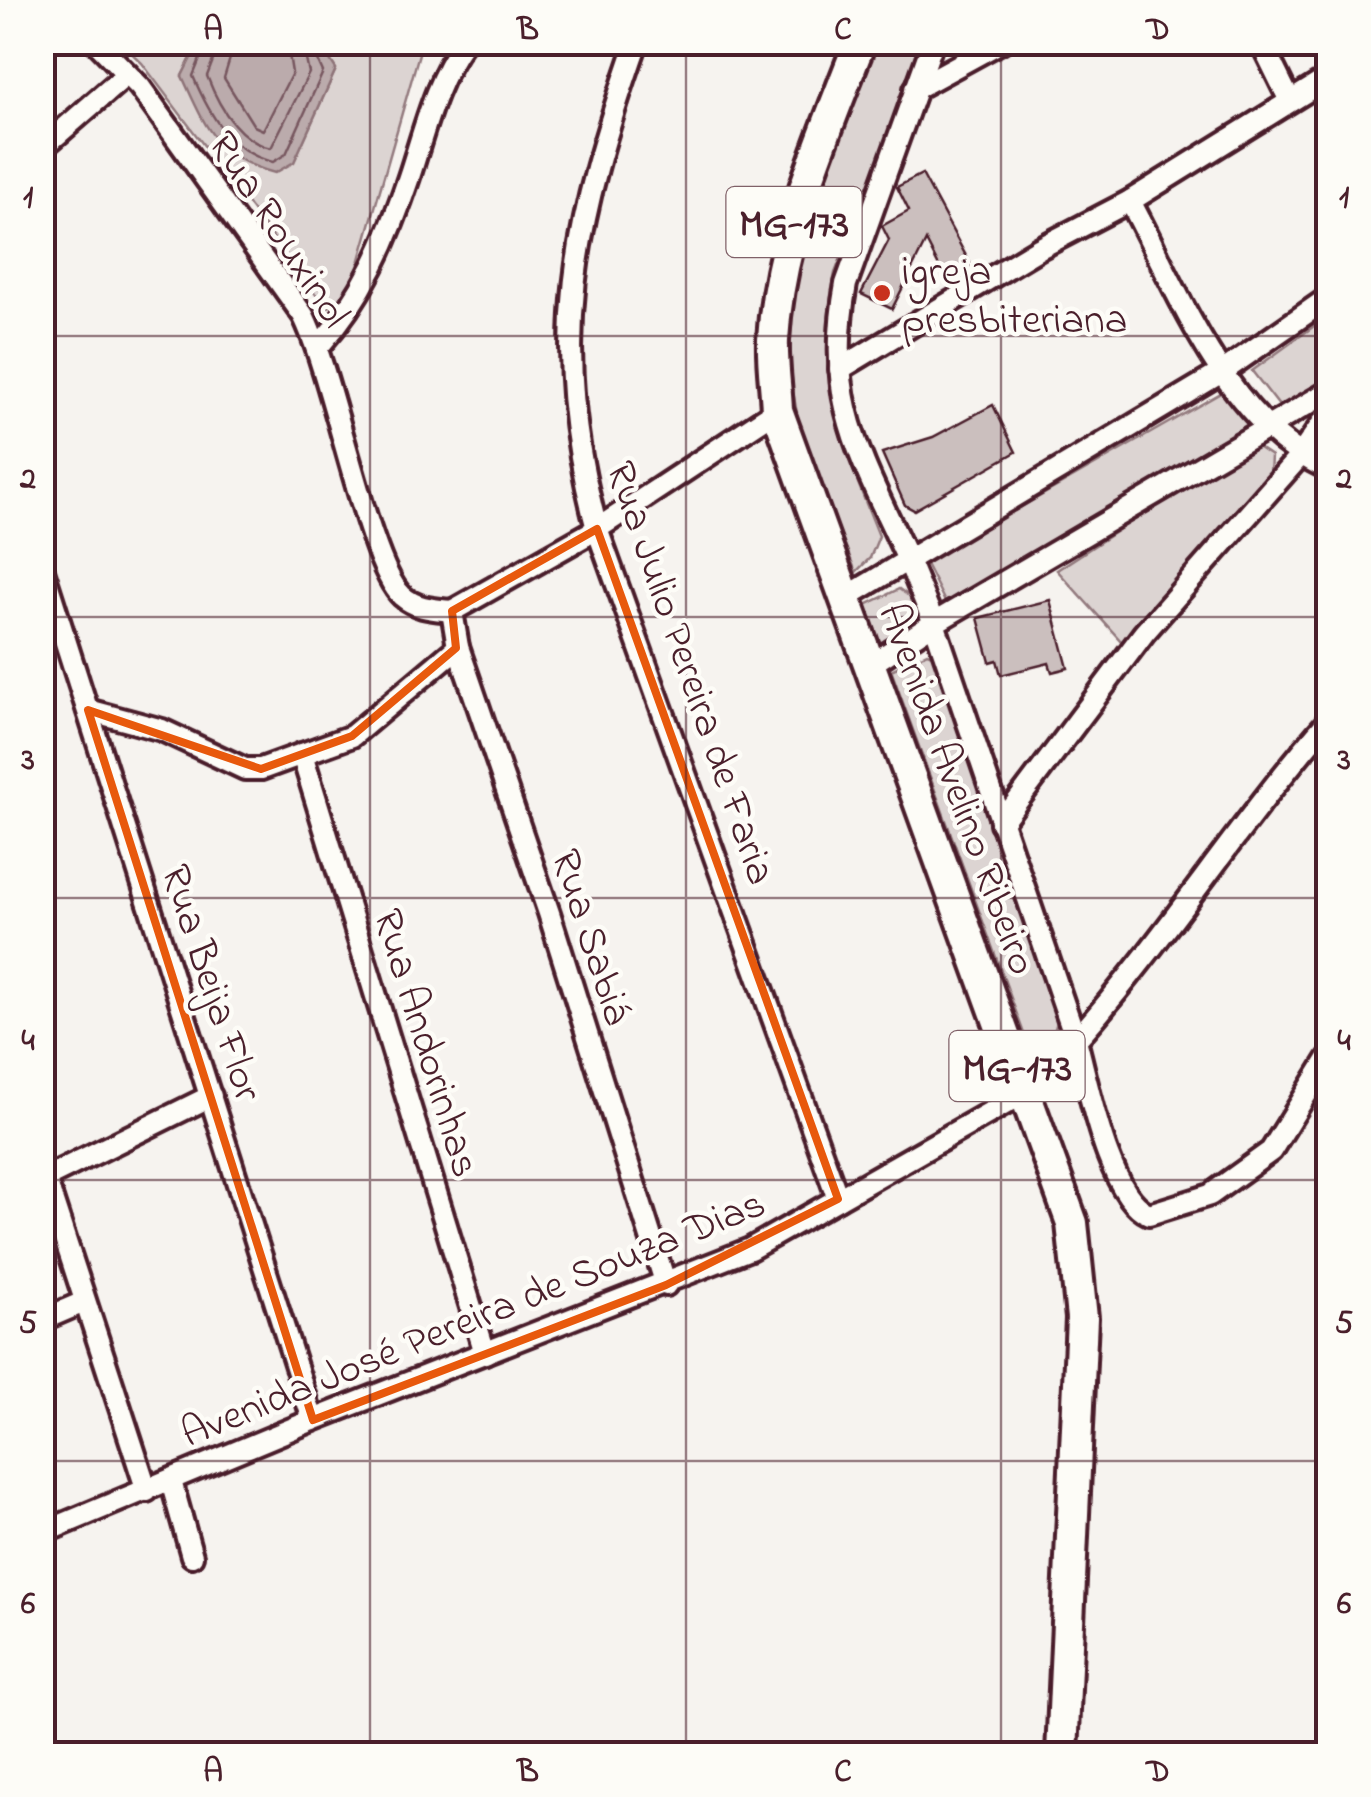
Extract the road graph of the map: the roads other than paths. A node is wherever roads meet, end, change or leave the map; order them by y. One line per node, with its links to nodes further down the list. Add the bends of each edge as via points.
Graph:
1 (96, 42): 8 (street, Rua Rouxinol)
2 (464, 42): 15 (street, via 441,75 366,285)
3 (636, 42): 24 (street, Rua Julio Pereira de Faria, via 586,204 570,292 571,405)
4 (860, 42): 19 (highway, Avenida Avelino Ribeiro / MG-173, via 780,276 773,342)
5 (933, 42): 10 (street, MG-173)
6 (1001, 42): 10 (street)
7 (1261, 42): 11 (street)
8 (127, 74): 12 (street); 15 (street, Rua Rouxinol, via 280,280)
9 (1328, 78): 11 (street)
10 (915, 89): 16 (street, MG-173, via 846,284)
11 (1290, 100): 13 (street)
12 (42, 148)
13 (1130, 201): 16 (street); 17 (street)
14 (1328, 298): 17 (street)
15 (319, 346): 28 (street, Rua Rouxinol, via 388,575 416,606)
16 (840, 369): 25 (street, MG-173, via 847,426)
17 (1222, 372): 21 (street); 25 (street)
18 (1328, 392): 21 (street)
19 (777, 410): 24 (street); 27 (highway, Avenida Avelino Ribeiro / MG-173)
20 (1328, 415): 22 (street)
21 (1266, 425): 22 (street); 29 (street)
22 (1300, 456): 23 (street); 35 (street, via 1144,634)
23 (1328, 469)
24 (597, 529): 28 (street); 41 (street, Rua Julio Pereira de Faria)
25 (908, 560): 27 (street); 29 (street)
26 (42, 567): 32 (street, Rua Beija Flor)
27 (845, 598): 31 (highway, Avenida Avelino Ribeiro / MG-173)
28 (452, 611): 30 (street, Rua Sabiá)
29 (934, 623): 31 (street); 35 (street)
30 (458, 647): 34 (street, via 374,722); 42 (street, Rua Sabiá)
31 (867, 667): 38 (highway, Avenida Avelino Ribeiro / MG-173)
32 (88, 710): 34 (street, via 162,730 245,770); 39 (street, Rua Beija Flor)
33 (1328, 721): 36 (street, Avenida José Pereira de Souza Dias)
34 (302, 754): 45 (street, Rua Andorinhas)
35 (1001, 823): 36 (street)
36 (1076, 1040): 37 (street, via 1116,1176 1129,1199 1149,1214 1210,1195 1271,1151); 38 (street, Avenida José Pereira de Souza Dias)
37 (1328, 1059)
38 (1026, 1092): 41 (street, Avenida José Pereira de Souza Dias); 51 (highway, Avenida Avelino Ribeiro / MG-173, via 1072,1224 1080,1282)
39 (211, 1096): 40 (street); 46 (street, Rua Beija Flor)
40 (44, 1173): 43 (street)
41 (838, 1199): 42 (street, Avenida José Pereira de Souza Dias, via 750,1249)
42 (666, 1285): 45 (street, Avenida José Pereira de Souza Dias)
43 (84, 1302): 44 (street); 48 (street)
44 (42, 1320)
45 (485, 1353): 46 (street, Avenida José Pereira de Souza Dias)
46 (314, 1420): 47 (street, Avenida José Pereira de Souza Dias)
47 (171, 1481): 48 (street, Avenida José Pereira de Souza Dias); 50 (street)
48 (147, 1491): 49 (street, Avenida José Pereira de Souza Dias)
49 (42, 1533)
50 (192, 1556)
51 (1062, 1754)

